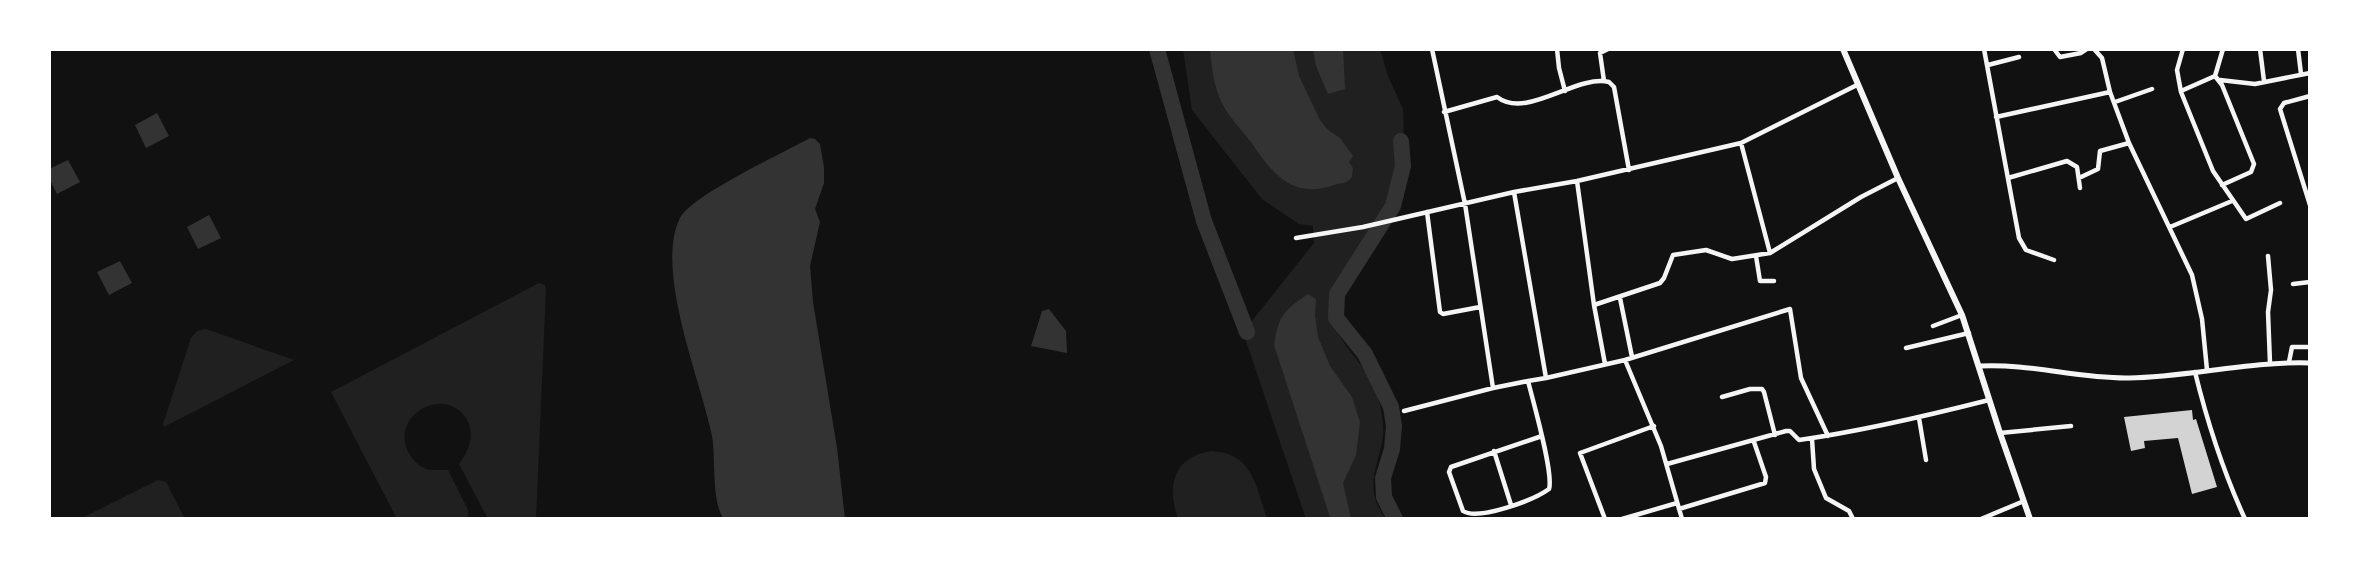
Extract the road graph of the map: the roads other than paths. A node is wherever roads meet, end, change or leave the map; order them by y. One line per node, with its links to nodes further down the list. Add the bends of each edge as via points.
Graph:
1 (1432, 49): 27 (street)
2 (1558, 49): 22 (street)
3 (1608, 49): 18 (street, via 1600,53)
4 (1843, 49): 20 (main road)
5 (1984, 49): 14 (street)
6 (2054, 49): 7 (street, via 2060,57)
7 (2087, 49)
8 (2094, 49): 23 (street, via 2102,58)
9 (2183, 49): 24 (street, via 2177,70)
10 (2223, 49): 17 (street)
11 (2260, 49): 19 (street)
12 (2298, 49): 16 (street)
13 (2019, 57): 14 (street)
14 (1988, 65): 28 (street)
15 (2310, 73): 16 (street)
16 (2301, 74): 19 (street)
17 (2217, 78): 19 (street, via 2241,84); 24 (street); 36 (street, via 2254,164 2251,172)
18 (1604, 81): 22 (street); 31 (street, via 1614,87)
19 (2264, 81)
20 (1857, 85): 29 (street); 32 (main road)
21 (2152, 89): 26 (street)
22 (1565, 91): 27 (street, via 1513,103 1497,97)
23 (2110, 92): 26 (street); 28 (street)
24 (2181, 92): 36 (street)
25 (2310, 96): 42 (street, via 2284,103 2280,109)
26 (2115, 102): 30 (street)
27 (1444, 112): 41 (street)
28 (1996, 117): 33 (street)
29 (1741, 143): 31 (street); 46 (street)
30 (2129, 143): 34 (street, via 2100,151 2098,169); 44 (street)
31 (1629, 170): 35 (street)
32 (1898, 178): 46 (street); 56 (main road)
33 (2008, 178): 34 (street, via 2067,161 2077,167); 49 (street, via 2025,250)
34 (2079, 178): 37 (street)
35 (1577, 181): 38 (street); 54 (street)
36 (2222, 185): 39 (street)
37 (2080, 188)
38 (1514, 192): 41 (street); 70 (street)
39 (2232, 201): 40 (street, via 2249,219); 44 (street)
40 (2280, 203)
41 (1465, 204): 43 (street); 55 (street)
42 (2310, 205)
43 (1427, 211): 45 (street); 55 (street, via 1440,312)
44 (2170, 226): 68 (street, via 2192,275)
45 (1296, 238)
46 (1770, 253): 47 (street)
47 (1756, 256): 50 (street, via 1759,281); 53 (street, via 1732,259 1706,250 1673,255 1660,284)
48 (2268, 256): 64 (street)
49 (2054, 260)
50 (1774, 281)
51 (2310, 282): 52 (street)
52 (2293, 284)
53 (1620, 298): 54 (street); 61 (street)
54 (1594, 305): 66 (street)
55 (1480, 307): 72 (street)
56 (1962, 315): 57 (street); 58 (main road)
57 (1933, 326)
58 (1969, 333): 60 (street); 67 (main road)
59 (2310, 347): 63 (street, via 2291,347)
60 (1906, 348)
61 (1632, 358): 62 (street); 82 (street, via 1790,309 1801,378)
62 (1625, 360): 66 (street); 77 (street)
63 (2289, 362): 64 (street); 65 (street)
64 (2270, 363): 68 (street)
65 (2310, 363)
66 (1605, 364): 70 (street)
67 (1979, 366): 69 (street, via 2008,364 2111,378); 74 (main road)
68 (2207, 370): 69 (street)
69 (2195, 372): 97 (street, via 2221,462)
70 (1546, 377): 71 (street)
71 (1528, 381): 72 (street); 81 (street)
72 (1493, 388): 75 (street)
73 (1722, 397): 80 (street, via 1762,389)
74 (1990, 400): 76 (street); 79 (main road)
75 (1404, 411)
76 (1919, 418): 82 (street); 86 (street)
77 (1654, 426): 87 (street); 91 (street, via 1580,453)
78 (2071, 426): 79 (street)
79 (2000, 433): 88 (main road)
80 (1775, 435): 83 (street, via 1790,431 1799,440); 84 (street)
81 (1542, 436): 85 (street); 89 (street, via 1551,486)
82 (1828, 436): 83 (street)
83 (1812, 439): 94 (street, via 1814,469 1826,498 1849,511)
84 (1754, 442): 87 (street); 90 (street, via 1765,483)
85 (1494, 451): 89 (street); 89 (street, via 1449,471 1466,514 1475,516)
86 (1926, 460)
87 (1667, 464): 90 (street)
88 (2024, 502): 95 (street); 96 (main road)
89 (1511, 505)
90 (1678, 506): 92 (street); 93 (street)
91 (1605, 519)
92 (1622, 519)
93 (1682, 519)
94 (1853, 519)
95 (1982, 519)
96 (2031, 519)
97 (2245, 519)

